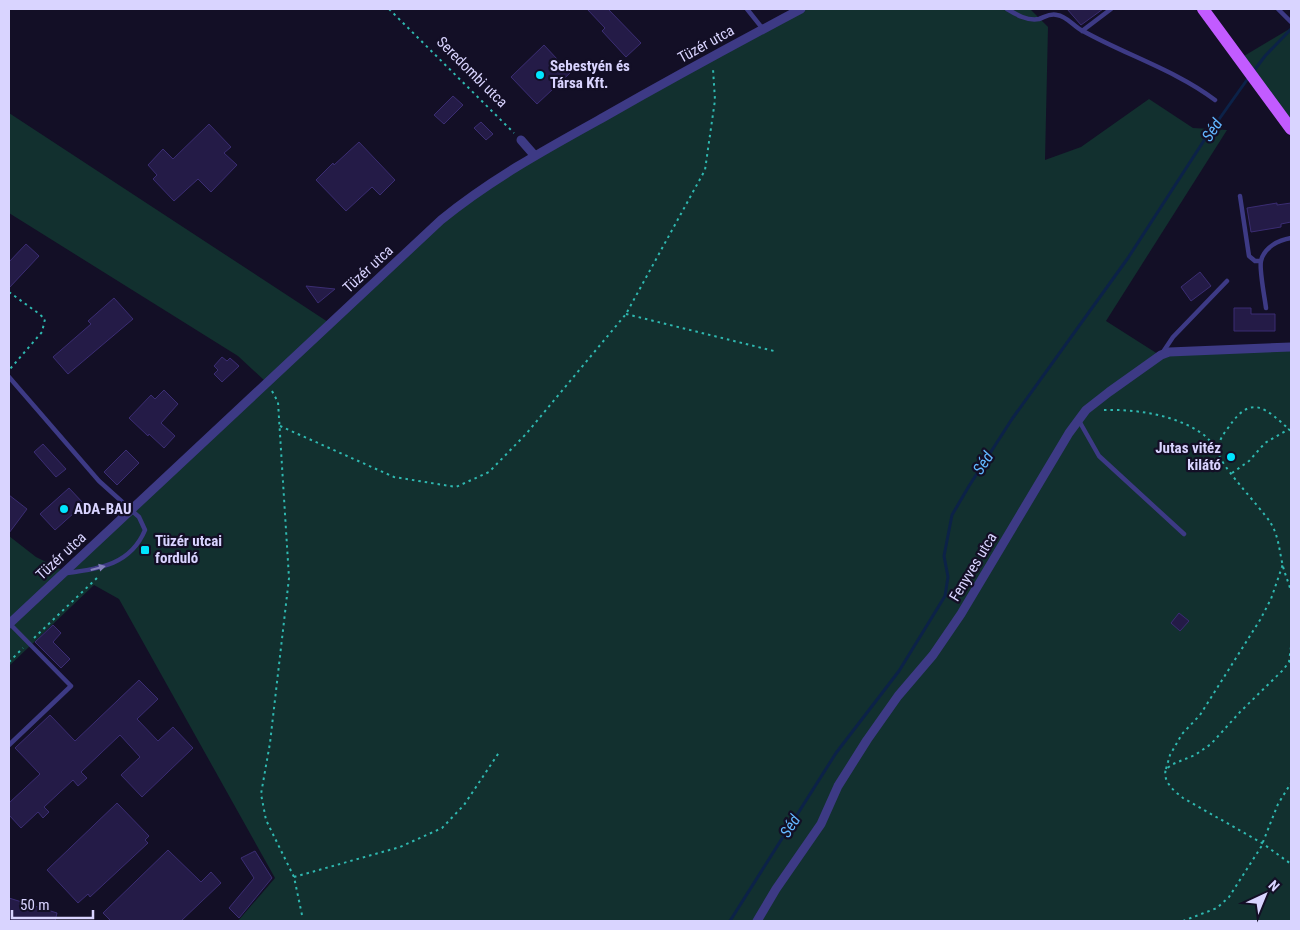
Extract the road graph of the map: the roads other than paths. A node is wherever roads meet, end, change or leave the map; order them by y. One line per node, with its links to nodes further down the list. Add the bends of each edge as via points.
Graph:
1 (747, 9): 8 (lane)
2 (801, 9): 8 (street, Tüzér utca)
3 (1007, 9): 9 (lane, via 1030,19 1058,15)
4 (1111, 9): 9 (lane)
5 (1203, 9): 11 (main road)
6 (1278, 9): 7 (lane)
7 (1290, 21)
8 (763, 29): 13 (street, Tüzér utca)
9 (1082, 31): 10 (lane, via 1167,72)
10 (1215, 100)
11 (1291, 129)
12 (521, 140): 13 (street)
13 (535, 156): 23 (street, Tüzér utca, via 468,198 441,220)
14 (1240, 196): 16 (lane, via 1249,256 1254,261)
15 (1291, 238): 16 (lane, via 1270,247)
16 (1261, 261): 18 (lane)
17 (1227, 281): 20 (lane, via 1173,337)
18 (1266, 308)
19 (1291, 347): 20 (street, Fenyves utca, via 1177,350)
20 (1161, 355): 22 (street, Fenyves utca)
21 (9, 377): 23 (lane, via 99,482)
22 (1078, 419): 24 (lane, via 1099,456); 28 (street, Fenyves utca, via 961,614 867,740 838,786 821,824)
23 (131, 510): 25 (street, Tüzér utca); 25 (lane, one-way to 23, via 102,567 130,552 145,530 139,517)
24 (1184, 534)
25 (63, 573): 26 (street, Tüzér utca)
26 (9, 623): 27 (lane, via 71,686)
27 (9, 745)
28 (757, 921)

